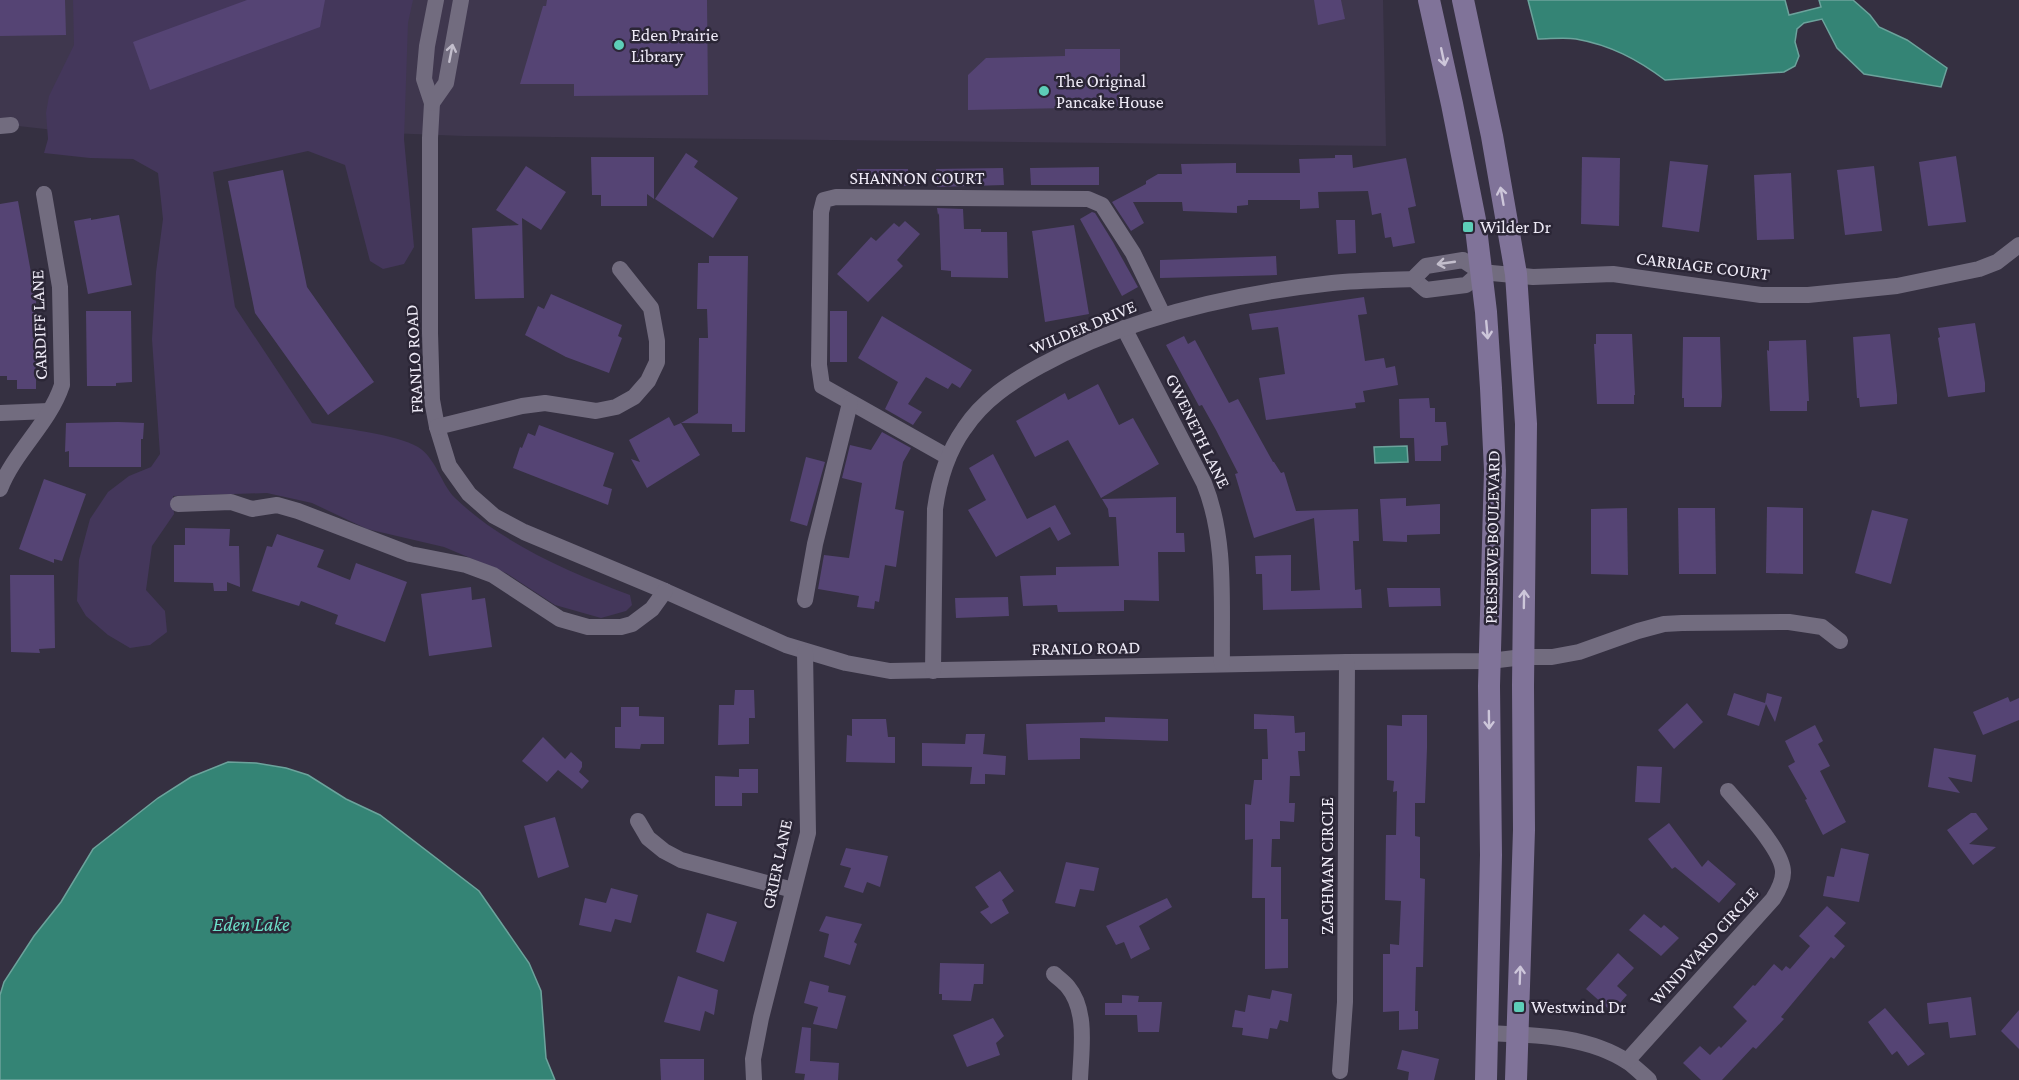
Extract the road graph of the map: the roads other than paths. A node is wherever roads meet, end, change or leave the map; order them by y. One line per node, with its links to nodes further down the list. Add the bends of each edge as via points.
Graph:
1 (436, 0): 5 (street, FRANLO ROAD, via 424,79)
2 (461, 0): 5 (street, FRANLO ROAD, one-way to 2, via 446,83)
3 (1429, 0): 9 (street, PRESERVE BOULEVARD, one-way to 9, via 1455,115)
4 (1463, 0): 10 (street, PRESERVE BOULEVARD, one-way to 4)
5 (432, 103): 17 (street, FRANLO ROAD, via 430,333)
6 (44, 194): 15 (street, CARDIFF LANE, via 60,287 62,385)
7 (2019, 245): 10 (street, CARRIAGE COURT, via 1997,262 1979,269 1897,286 1808,295 1761,295 1613,274)
8 (620, 269): 17 (street, via 651,308 657,341 657,362 634,397 616,407 596,411 545,403 522,406)
9 (1481, 272): 10 (street, CARRIAGE COURT); 11 (street, WILDER DRIVE, via 1466,285 1426,290); 11 (street, WILDER DRIVE, one-way to 11, via 1463,260 1426,266); 26 (street, PRESERVE BOULEVARD, one-way to 26, via 1495,470)
10 (1516, 274): 25 (street, PRESERVE BOULEVARD, one-way to 10, via 1526,424)
11 (1413, 279): 12 (street, WILDER DRIVE, via 1332,283 1247,296)
12 (1163, 315): 13 (street, WILDER DRIVE); 14 (street, SHANNON COURT, via 1133,253 1101,205 1088,199 824,200 819,365 822,386)
13 (1124, 328): 18 (street, WILDER DRIVE, via 1066,352 1007,385 964,428); 28 (street, GWENETH LANE, via 1214,507 1220,542)
14 (850, 403): 18 (street, SHANNON COURT); 22 (street)
15 (49, 411): 16 (street); 19 (street, CARDIFF LANE)
16 (0, 413)
17 (437, 428): 21 (street, FRANLO ROAD, via 449,465 469,494 494,516)
18 (948, 457): 29 (street, WILDER DRIVE, via 935,509)
19 (2, 479)
20 (178, 504): 21 (street, via 231,502 252,509 277,505 287,508 410,554 466,565 493,575 560,619 588,627 632,624 652,609)
21 (665, 591): 24 (street, FRANLO ROAD)
22 (805, 600)
23 (1840, 641): 25 (street, FRANLO ROAD, via 1822,627 1789,622 1664,624 1580,652)
24 (805, 652): 29 (street, FRANLO ROAD, via 890,671); 32 (street, GRIER LANE, via 808,832)
25 (1523, 657): 26 (street, FRANLO ROAD); 35 (street, PRESERVE BOULEVARD, one-way to 25, via 1524,830)
26 (1490, 661): 27 (street, FRANLO ROAD); 34 (street, PRESERVE BOULEVARD, one-way to 34)
27 (1347, 662): 28 (street, FRANLO ROAD); 37 (street, ZACHMAN CIRCLE, via 1346,1002)
28 (1222, 664): 29 (street, FRANLO ROAD)
29 (933, 671)
30 (1728, 791): 36 (street, WINDWARD CIRCLE, via 1773,846 1783,873 1780,887 1773,900)
31 (638, 821): 32 (street, via 648,838 681,860)
32 (793, 890): 38 (street, GRIER LANE, via 761,1018 753,1059)
33 (1054, 974): 39 (street, via 1069,988 1078,1006)
34 (1487, 1033): 35 (street); 40 (street, PRESERVE BOULEVARD)
35 (1518, 1034): 36 (street, via 1563,1038); 41 (street, PRESERVE BOULEVARD)
36 (1627, 1061): 42 (street)
37 (1340, 1071)
38 (754, 1080)
39 (1080, 1080)
40 (1486, 1080)
41 (1516, 1080)
42 (1649, 1080)

